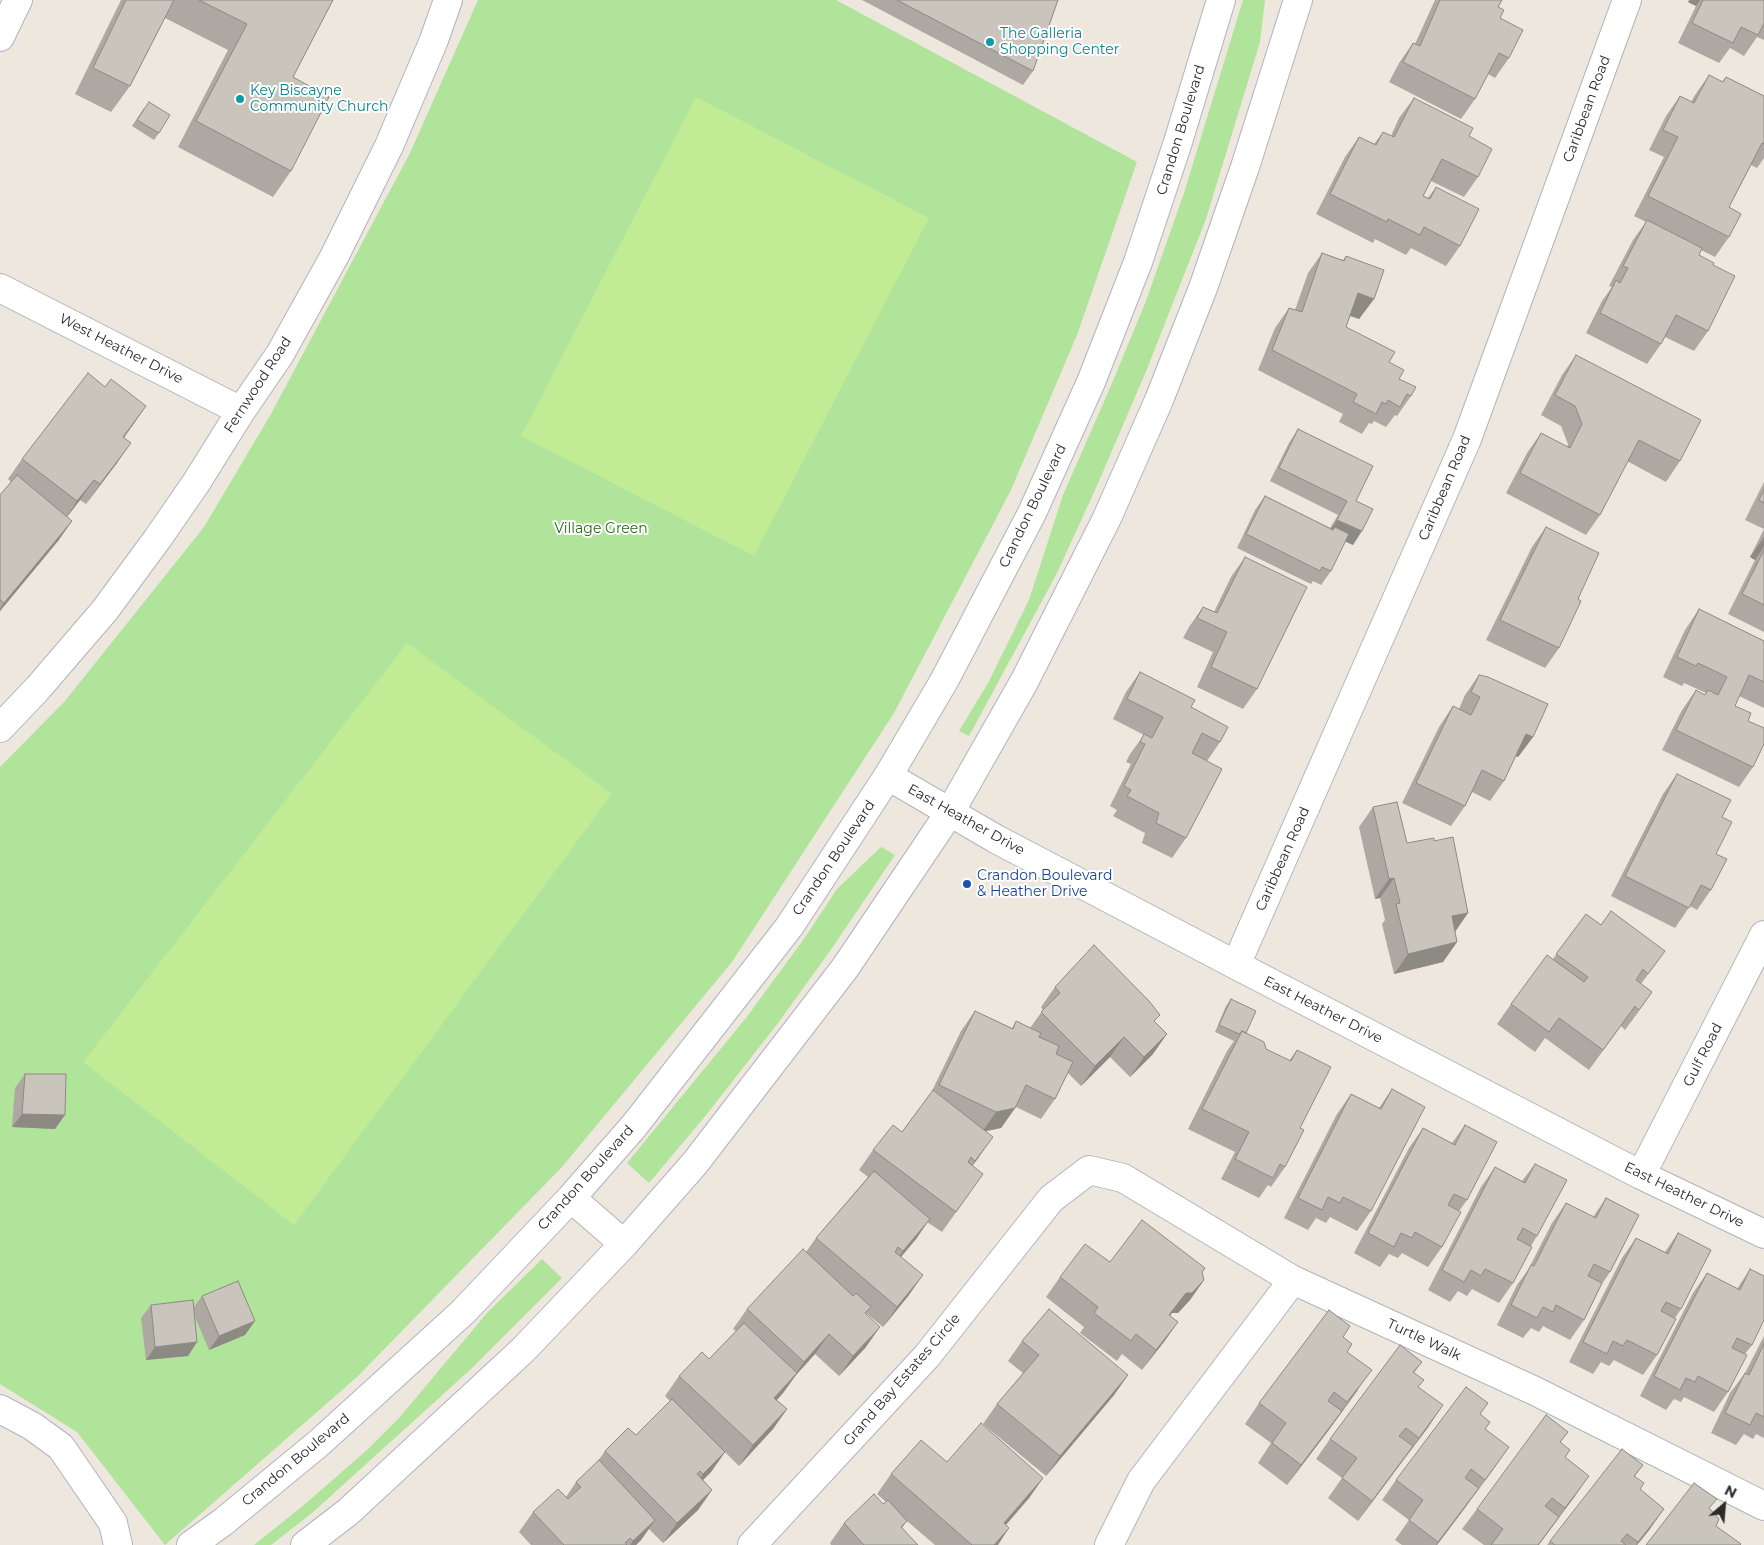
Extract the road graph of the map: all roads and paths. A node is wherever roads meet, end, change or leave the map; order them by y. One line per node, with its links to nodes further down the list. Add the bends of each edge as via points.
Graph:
1 (18, 0): 6 (street)
2 (448, 0): 8 (street, Fernwood Road, via 389,146 334,257 280,354)
3 (1221, 0): 10 (street, Crandon Boulevard, via 1138,262 1090,382 1032,513 944,681)
4 (1298, 0): 11 (street, via 1207,279 1159,400 1107,518 1024,682)
5 (1627, 0): 13 (street, Caribbean Road, via 1467,439)
6 (0, 37)
7 (0, 288): 8 (street, West Heather Drive)
8 (241, 411): 9 (street, Fernwood Road, via 196,483 105,610)
9 (0, 728)
10 (888, 776): 11 (street, East Heather Drive); 16 (street, Crandon Boulevard, via 789,927 634,1126)
11 (950, 812): 13 (street, East Heather Drive); 18 (street, via 845,968 696,1163)
12 (1764, 936): 15 (street, Gulf Road)
13 (1236, 965): 15 (street, East Heather Drive)
14 (1089, 1170): 19 (street, Turtle Walk, via 1123,1178); 25 (street, Grand Bay Estates Circle, via 1051,1199 927,1356)
15 (1641, 1175): 17 (street, East Heather Drive)
16 (571, 1198): 18 (street); 23 (street, Crandon Boulevard, via 463,1312 319,1443)
17 (1764, 1234)
18 (624, 1244): 24 (street, via 523,1350 348,1512)
19 (1293, 1280): 21 (street, Turtle Walk, via 1535,1391); 26 (street, via 1141,1481)
20 (0, 1409): 22 (street, via 61,1447 113,1523)
21 (1764, 1506)
22 (118, 1545)
23 (191, 1545)
24 (306, 1545)
25 (752, 1545)
26 (1109, 1545)

